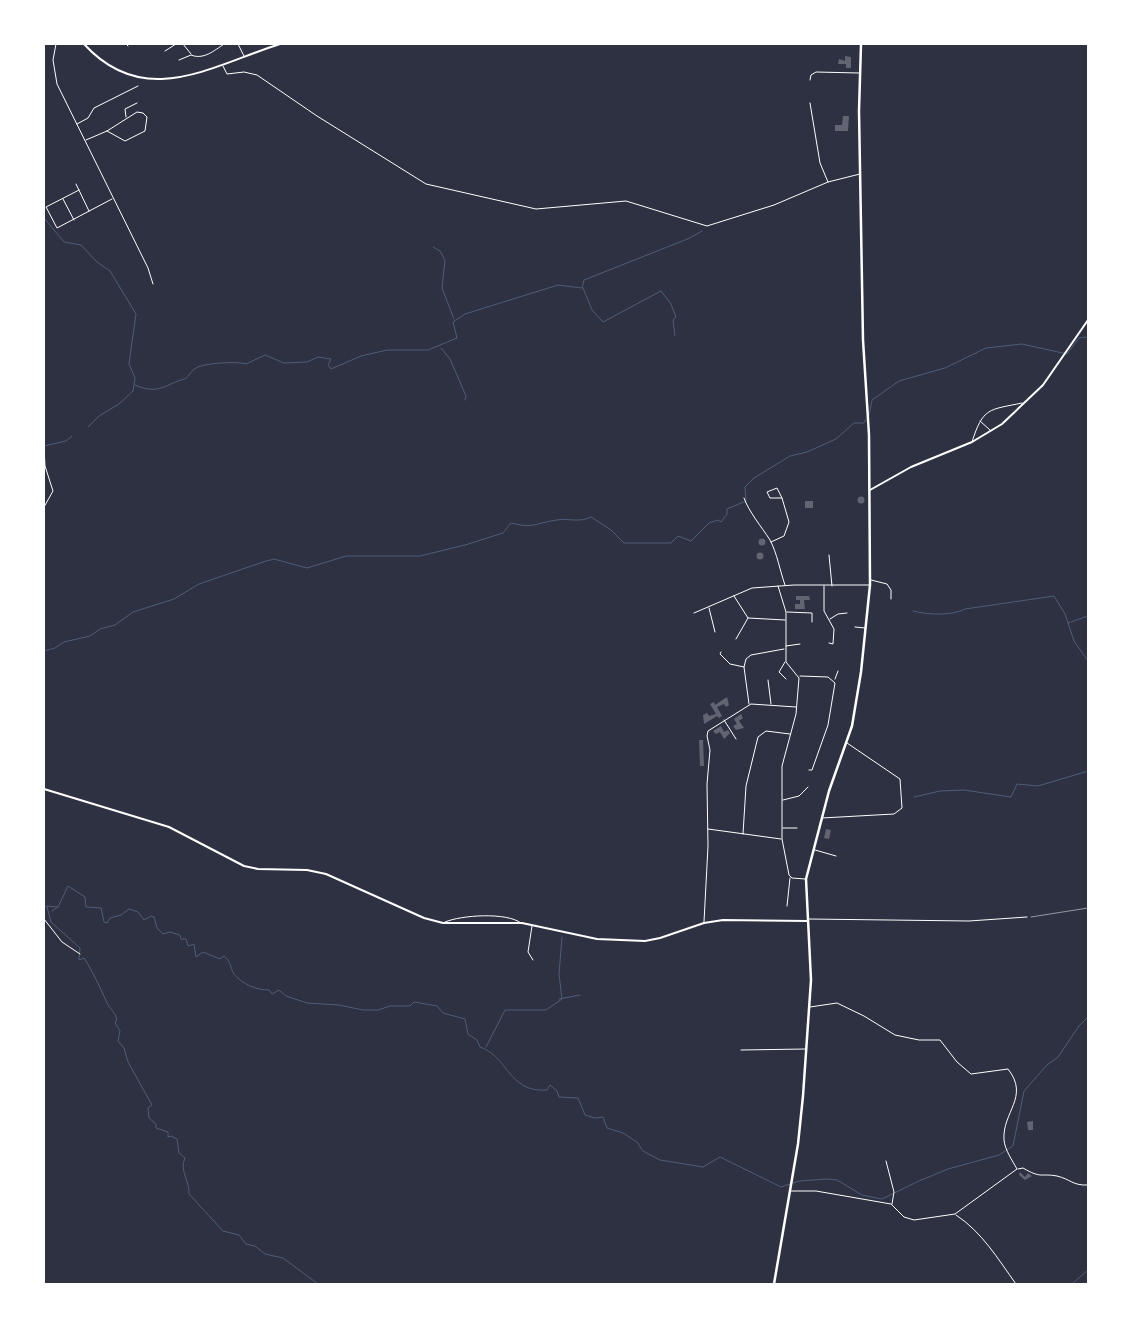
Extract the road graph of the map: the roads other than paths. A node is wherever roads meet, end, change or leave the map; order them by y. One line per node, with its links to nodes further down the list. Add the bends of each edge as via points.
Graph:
1 (56, 44): 21 (street, via 53,60 55,77)
2 (84, 44): 14 (street, via 118,68 152,78 189,76)
3 (176, 44): 9 (street)
4 (183, 44): 11 (street)
5 (224, 44): 11 (street, via 202,56)
6 (238, 44): 12 (street)
7 (280, 44): 12 (street)
8 (861, 44): 15 (main road)
9 (172, 45): 10 (street)
10 (165, 51)
11 (191, 55): 13 (street)
12 (244, 57): 14 (street)
13 (179, 60)
14 (223, 65): 25 (street, via 230,75 244,72 257,75 426,184 536,209 626,201 707,226 774,205)
15 (860, 73): 16 (street, via 816,72); 24 (main road)
16 (810, 80)
17 (138, 86): 21 (street, via 94,108 88,118)
18 (137, 102): 20 (street, via 125,109)
19 (810, 104): 25 (street, via 820,163)
20 (126, 118): 22 (street); 22 (street, via 139,112 144,114 148,123 146,131 125,141)
21 (77, 124): 23 (street)
22 (107, 131): 23 (street)
23 (85, 140): 29 (street)
24 (860, 174): 25 (street); 39 (main road, via 863,373)
25 (828, 182)
26 (76, 184): 27 (street)
27 (79, 190): 28 (street); 30 (street)
28 (62, 198): 31 (street); 31 (street, via 46,207 57,228)
29 (112, 199): 30 (street); 32 (street)
30 (90, 211): 31 (street)
31 (74, 220)
32 (153, 284)
33 (1088, 320): 34 (street)
34 (1028, 402): 35 (street, via 988,412); 36 (street)
35 (979, 421): 36 (street); 37 (street)
36 (991, 431): 37 (street)
37 (972, 442): 39 (street, via 911,467)
38 (44, 446): 42 (street, via 53,491)
39 (870, 490): 45 (main road)
40 (744, 498): 43 (street, via 748,511 756,517)
41 (782, 498): 41 (street, via 770,498 767,492 778,488); 43 (street, via 789,527 782,538)
42 (44, 507)
43 (771, 542): 46 (street)
44 (829, 554): 49 (street)
45 (870, 580): 50 (main road); 52 (street, via 888,584)
46 (785, 585): 47 (street); 48 (street)
47 (778, 586): 51 (street, via 752,588); 54 (street)
48 (824, 586): 49 (street); 59 (street, via 823,607)
49 (832, 586): 50 (street)
50 (870, 586): 62 (main road)
51 (734, 596): 53 (street); 57 (street)
52 (891, 599)
53 (709, 607): 55 (street); 63 (street)
54 (786, 612): 58 (street); 60 (street, via 812,612)
55 (694, 613)
56 (847, 613): 59 (street)
57 (748, 618): 58 (street); 64 (street)
58 (786, 620): 69 (street)
59 (829, 620): 67 (street, via 834,629)
60 (812, 622)
61 (855, 627): 62 (street)
62 (866, 628): 84 (main road, via 855,711)
63 (715, 632)
64 (736, 639)
65 (829, 643): 67 (street)
66 (800, 644): 69 (street)
67 (833, 644): 68 (street)
68 (838, 644)
69 (785, 648): 71 (street); 72 (street, via 750,655)
70 (716, 655): 72 (street, via 720,653 730,664)
71 (786, 662): 74 (street); 75 (street, via 779,672)
72 (744, 667): 78 (street)
73 (838, 671): 77 (street)
74 (799, 676): 77 (street); 80 (street)
75 (786, 679)
76 (768, 680): 79 (street)
77 (834, 680): 86 (street, via 831,714)
78 (749, 704): 79 (street); 81 (street)
79 (771, 705): 80 (street)
80 (797, 707): 82 (street)
81 (724, 719): 83 (street); 94 (street, via 710,729 707,736 710,750)
82 (791, 734): 90 (street, via 782,762); 95 (street, via 768,731 761,732 758,737 746,786)
83 (736, 740)
84 (847, 743): 91 (main road); 91 (street, via 900,779 902,808 894,814)
85 (809, 770): 86 (street)
86 (812, 770): 87 (street)
87 (816, 770)
88 (808, 787): 90 (street, via 801,796)
89 (44, 789): 105 (street, via 169,827 244,866 320,872 424,918)
90 (782, 800): 92 (street)
91 (822, 818): 97 (main road)
92 (782, 828): 93 (street); 96 (street)
93 (797, 828)
94 (707, 829): 95 (street); 107 (street)
95 (743, 834): 96 (street)
96 (782, 839): 99 (street)
97 (813, 850): 98 (street); 100 (main road)
98 (836, 856)
99 (790, 877): 100 (street); 101 (street)
100 (806, 879): 104 (main road)
101 (787, 906)
102 (1027, 917): 104 (street, via 969,921)
103 (44, 919): 109 (street, via 62,942)
104 (807, 920): 107 (street, via 746,919); 111 (main road, via 811,959)
105 (443, 922): 106 (street); 106 (street, via 493,916)
106 (522, 923): 108 (street)
107 (704, 923): 108 (street, via 645,941 597,939)
108 (532, 925): 110 (street, via 528,952)
109 (79, 953)
110 (533, 960)
111 (810, 1007): 112 (main road); 115 (street, via 837,1003 895,1035 940,1040 971,1074 1008,1068 1018,1089 1004,1140)
112 (807, 1049): 113 (street); 117 (main road)
113 (741, 1050)
114 (886, 1161): 118 (street, via 894,1192)
115 (1017, 1169): 116 (street, via 1023,1168 1039,1176 1059,1177 1076,1185); 119 (street)
116 (1088, 1185)
117 (790, 1190): 118 (street, via 816,1191); 120 (main road)
118 (892, 1204): 119 (street, via 911,1220)
119 (955, 1214): 121 (street, via 984,1240)
120 (774, 1284)
121 (1016, 1284)

